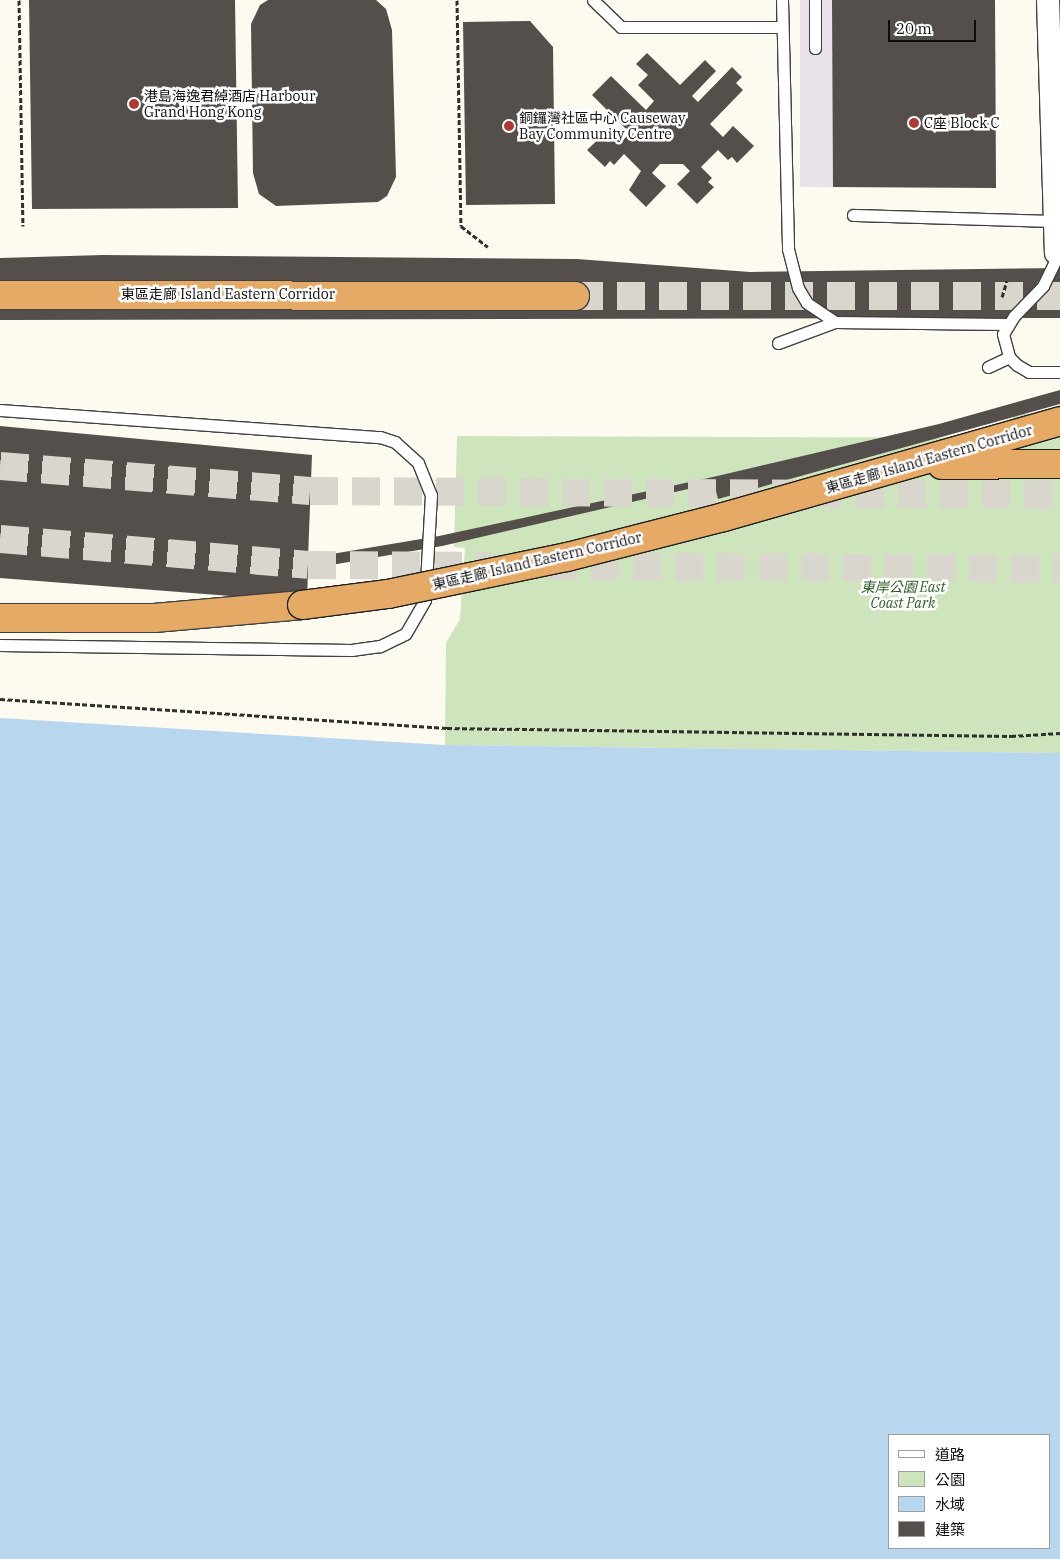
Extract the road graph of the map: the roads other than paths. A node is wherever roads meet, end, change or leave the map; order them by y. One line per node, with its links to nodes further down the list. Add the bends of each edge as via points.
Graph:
1 (593, 0): 5 (lane, via 621,27)
2 (782, 0): 5 (lane)
3 (815, 0): 7 (lane)
4 (1048, 0): 6 (street)
5 (782, 27): 15 (lane, via 788,249 798,288 807,303)
6 (1054, 44): 9 (street)
7 (815, 48)
8 (853, 215): 9 (lane)
9 (1055, 221): 10 (street)
10 (1058, 256): 16 (lane, via 1043,286)
11 (0, 295): 12 (highway, 東區走廊 Island Eastern Corridor)
12 (575, 296)
13 (0, 306): 14 (lane)
14 (166, 308)
15 (835, 322): 16 (lane); 17 (lane)
16 (1007, 324): 18 (lane, via 1003,334)
17 (778, 343)
18 (1009, 357): 19 (lane); 20 (lane, via 1029,372)
19 (988, 367)
20 (1060, 372)
21 (0, 410): 26 (lane, via 380,437 395,442 418,463 431,495 425,600 405,634 380,646 342,650)
22 (1060, 421): 24 (highway, 東區走廊 Island Eastern Corridor, bridge)
23 (1060, 464): 24 (highway, bridge)
24 (908, 466): 25 (highway, 東區走廊 Island Eastern Corridor, bridge, via 576,555 388,594 274,609 154,618)
25 (0, 618)
26 (0, 645)

